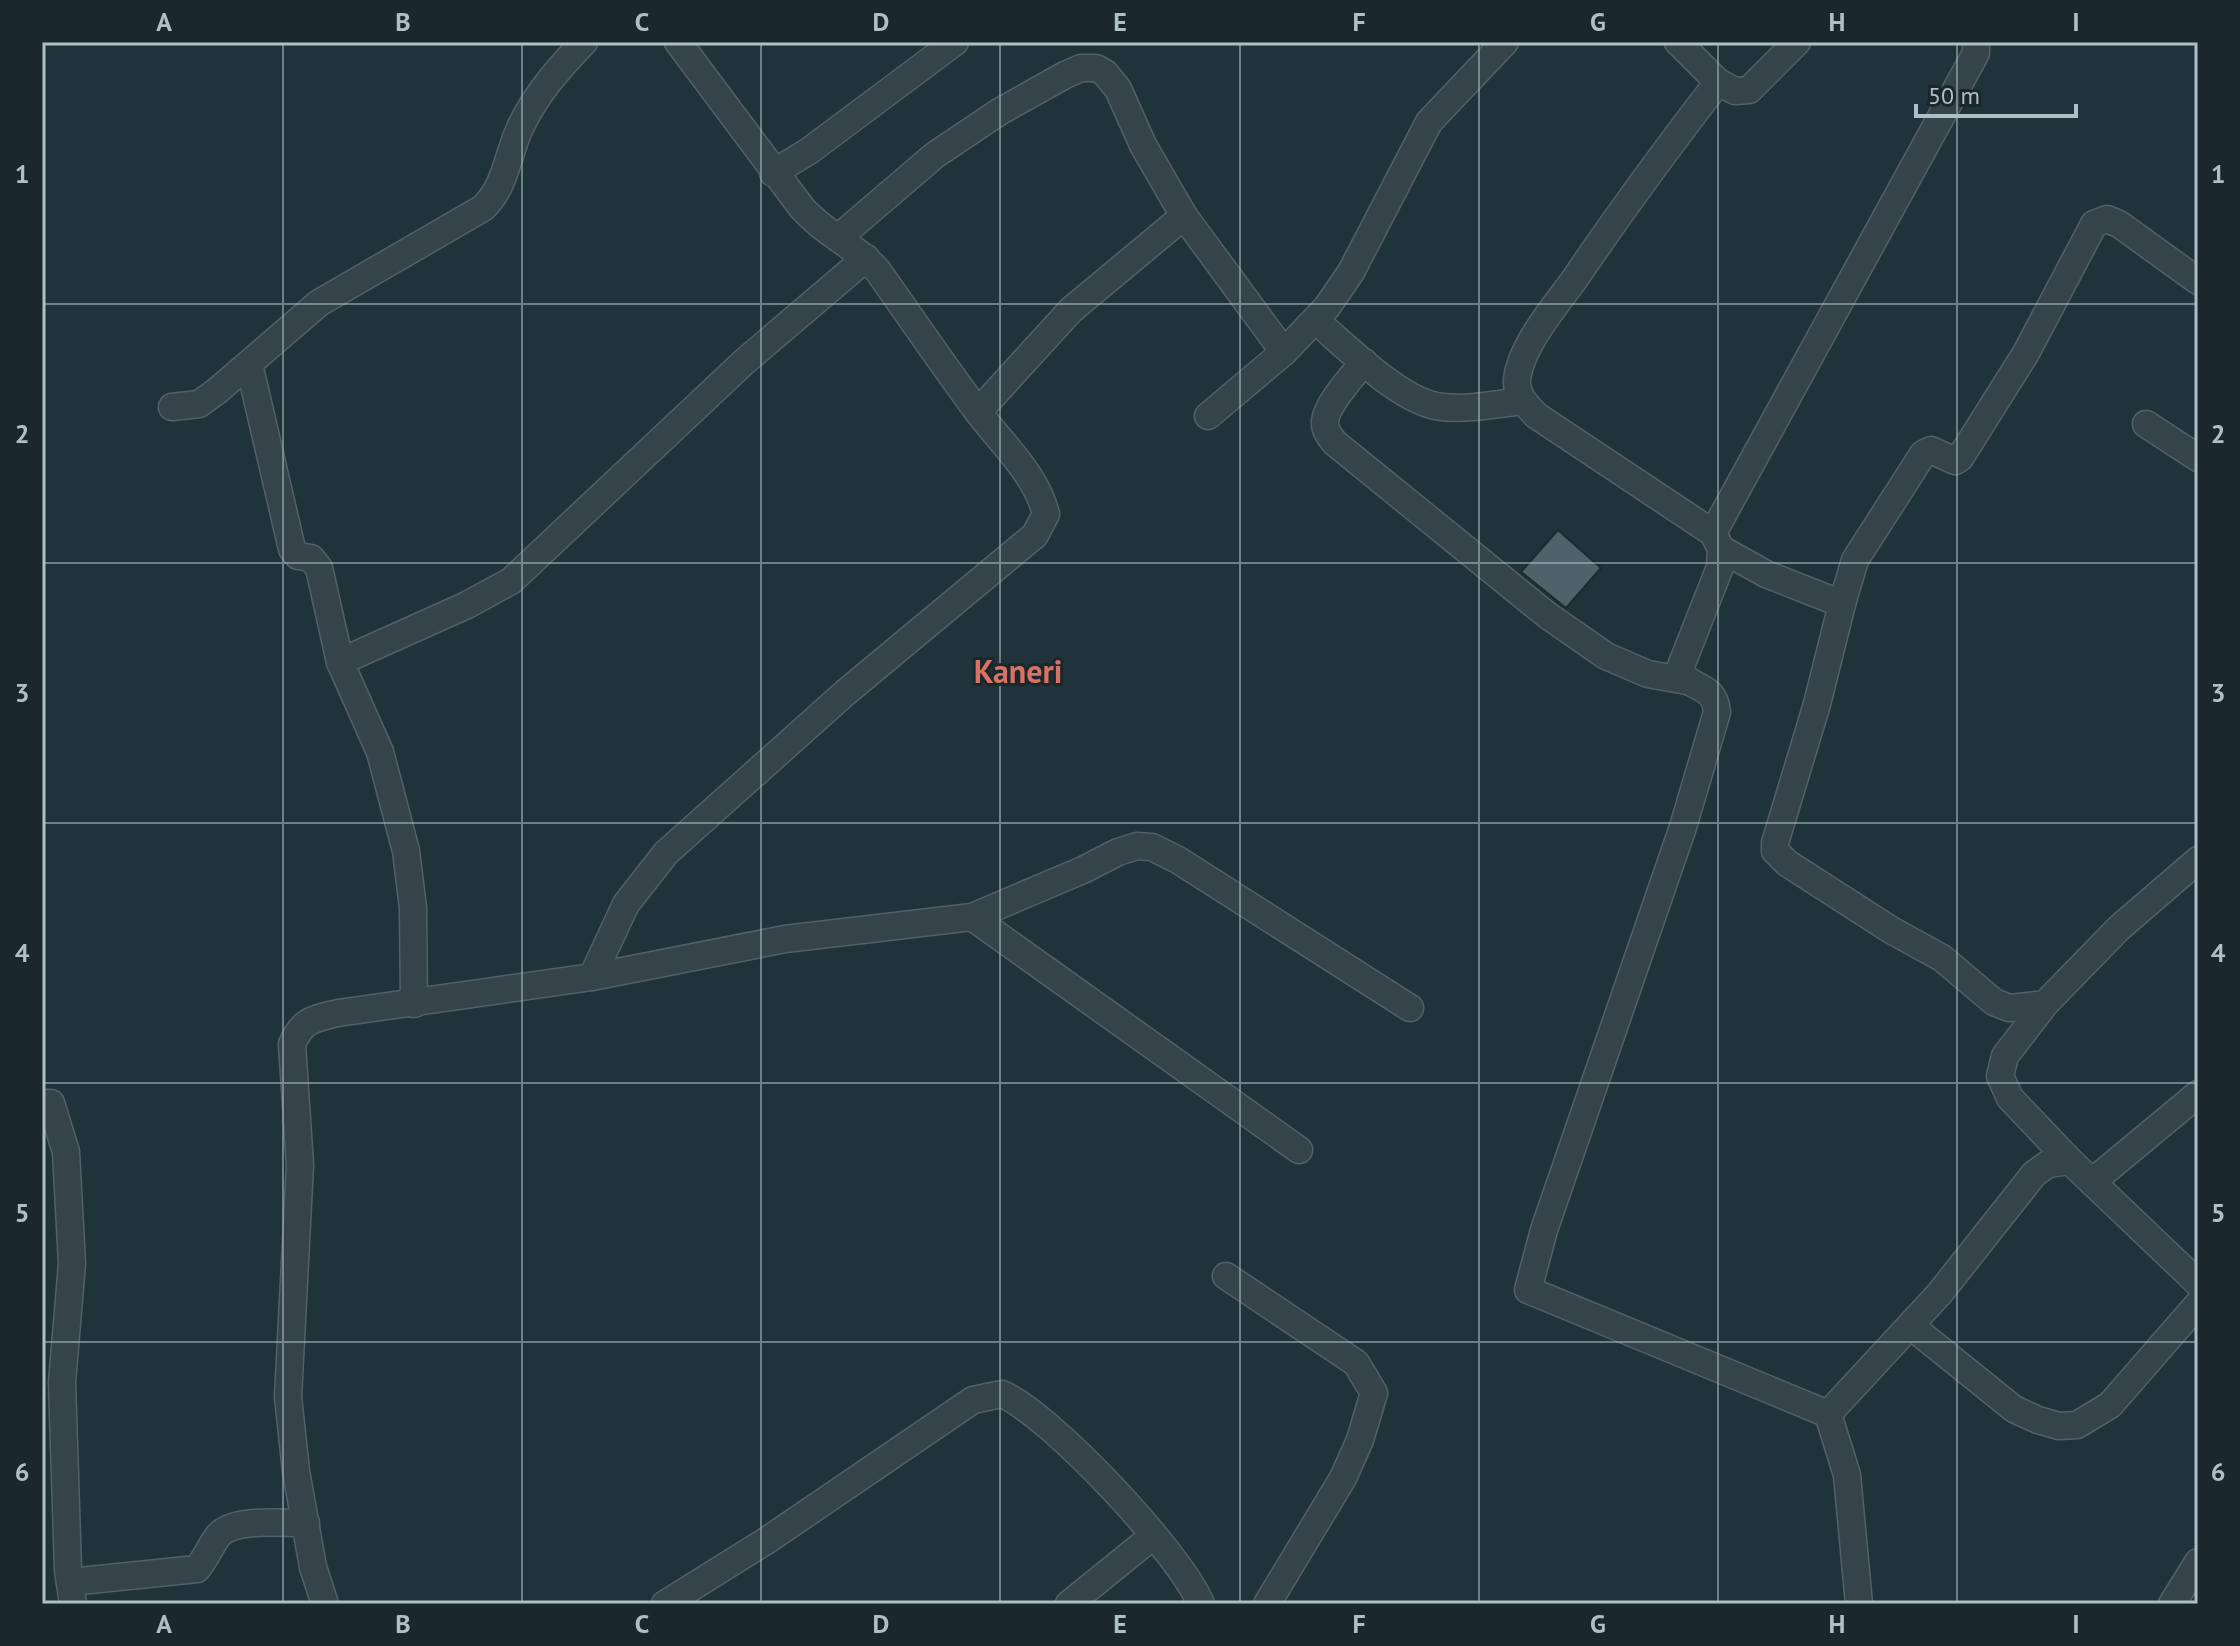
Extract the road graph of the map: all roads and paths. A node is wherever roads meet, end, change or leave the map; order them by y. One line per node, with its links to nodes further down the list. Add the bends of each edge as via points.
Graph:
1 (584, 42): 17 (street, via 539,95 520,128 502,185 483,208 331,295)
2 (678, 42): 9 (street)
3 (955, 42): 9 (street)
4 (1505, 42): 14 (street, via 1429,122 1351,272)
5 (1678, 42): 8 (street)
6 (1797, 42): 8 (street, via 1749,90 1735,91)
7 (1976, 42): 24 (street, via 1976,53)
8 (1718, 82): 18 (street, via 1545,321 1521,361 1517,383)
9 (773, 173): 11 (street, via 815,223)
10 (1184, 216): 11 (street, via 1118,89 1105,73 1081,68 999,112 935,155); 15 (street); 20 (street, via 1071,310)
11 (838, 238): 12 (street)
12 (866, 258): 20 (street); 26 (street, via 744,362 511,581)
13 (2198, 281): 25 (street, via 2119,224 2099,220 2026,353 1960,458 1955,461 1931,450 1923,454 1855,560)
14 (1315, 320): 15 (street); 16 (street)
15 (1284, 352): 21 (street)
16 (1364, 362): 18 (street, via 1419,402 1443,407); 27 (street, via 1324,421 1335,443 1547,615 1606,656 1648,674)
17 (249, 364): 19 (street, via 199,404); 26 (street, via 292,549 319,568)
18 (1523, 401): 24 (street)
19 (172, 407)
20 (978, 412): 30 (street, via 1033,482 1043,501 1043,524 666,853 626,904)
21 (1208, 416)
22 (2146, 424): 23 (street)
23 (2198, 458)
24 (1717, 541): 25 (street, via 1766,574); 27 (street, via 1720,567 1681,666)
25 (1842, 604): 32 (street, via 1775,851 1942,958 1994,1002 2009,1008)
26 (340, 662): 31 (street, via 380,752 406,851 413,908)
27 (1687, 681): 43 (street, via 1716,699 1717,712 1528,1290)
28 (2198, 860): 32 (street, via 2119,928)
29 (972, 917): 30 (street, via 785,939); 33 (street, via 1118,852 1152,847); 36 (street)
30 (592, 977): 31 (street)
31 (414, 1004): 44 (street, via 312,1019 292,1044 300,1180 288,1397)
32 (2045, 1004): 37 (street, via 2005,1056 2000,1076 2010,1098)
33 (1410, 1008)
34 (2198, 1094): 38 (street)
35 (42, 1103): 47 (street, via 51,1103 66,1152 72,1264 62,1382)
36 (1299, 1150)
37 (2070, 1161): 38 (street); 42 (street, via 2048,1164 2034,1174)
38 (2092, 1182): 40 (street)
39 (1226, 1276): 52 (street, via 1356,1363 1374,1393 1343,1478)
40 (2198, 1283)
41 (2198, 1304): 42 (street, via 2110,1405 2077,1425 2059,1426 2014,1409)
42 (1911, 1326): 43 (street)
43 (1828, 1414): 53 (street, via 1847,1475)
44 (306, 1523): 47 (street, via 235,1524 219,1535 197,1569); 48 (street)
45 (1153, 1536): 49 (street, via 1109,1484 1025,1408 1002,1394 987,1395); 50 (street); 51 (street)
46 (2198, 1562): 54 (street)
47 (72, 1593)
48 (325, 1604)
49 (665, 1604)
50 (1069, 1604)
51 (1201, 1604)
52 (1267, 1604)
53 (1859, 1604)
54 (2172, 1604)

